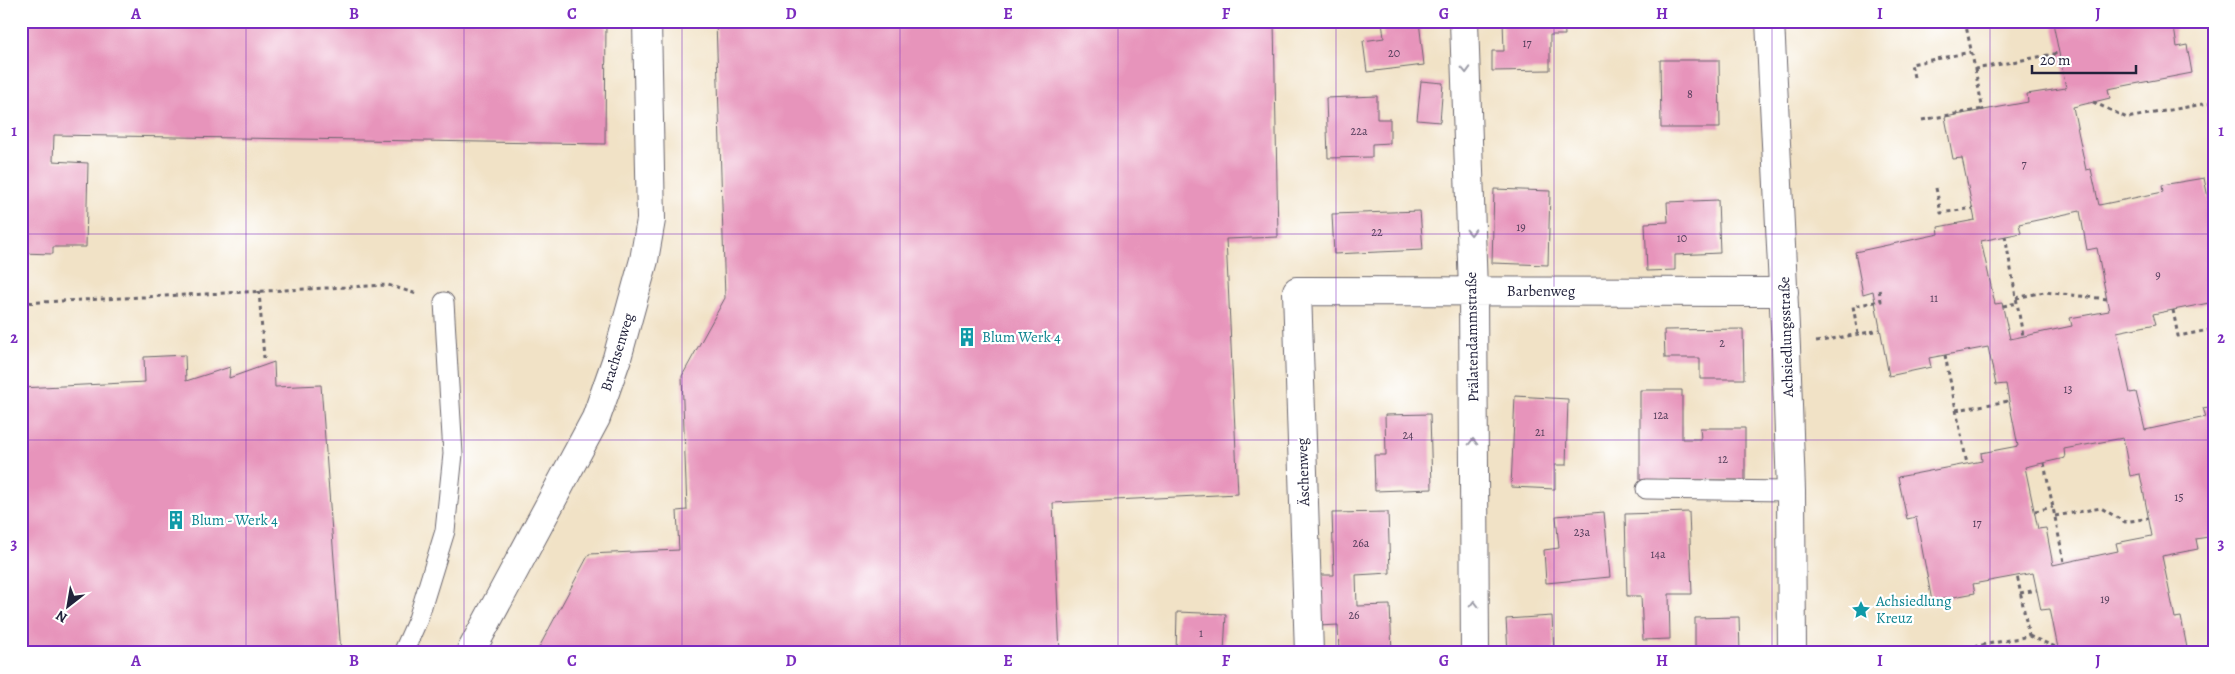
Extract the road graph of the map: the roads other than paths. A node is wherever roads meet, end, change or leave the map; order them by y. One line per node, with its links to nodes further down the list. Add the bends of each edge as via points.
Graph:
1 (647, 21): 11 (street, Brachsenweg, via 651,220 644,260 617,358 596,418)
2 (1464, 21): 5 (street, Prälatendammstraße, one-way to 5)
3 (1770, 21): 6 (street, Achsiedlungsstraße)
4 (1297, 291): 5 (street, Barbenweg); 12 (street, Äschenweg)
5 (1472, 291): 6 (street, Barbenweg); 13 (street, Prälatendammstraße, one-way to 5)
6 (1784, 292): 9 (street, Achsiedlungsstraße)
7 (444, 302): 10 (lane, via 453,454 444,532 418,619)
8 (1646, 489): 9 (lane)
9 (1791, 491): 14 (street, Achsiedlungsstraße)
10 (403, 653)
11 (470, 653)
12 (1309, 653)
13 (1475, 653)
14 (1792, 653)

